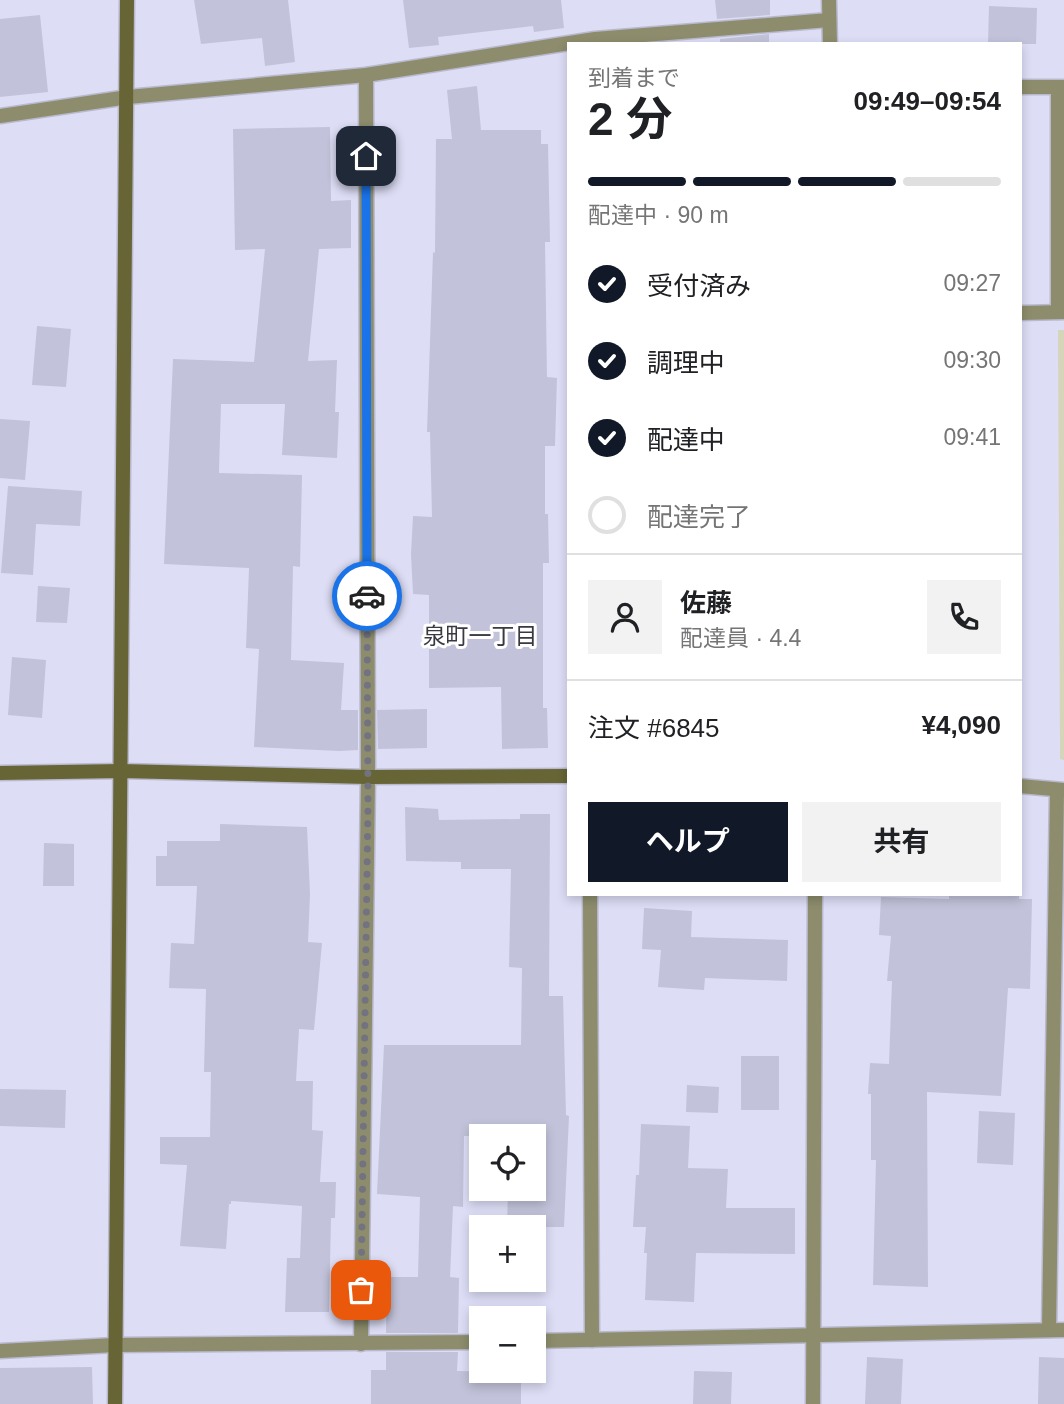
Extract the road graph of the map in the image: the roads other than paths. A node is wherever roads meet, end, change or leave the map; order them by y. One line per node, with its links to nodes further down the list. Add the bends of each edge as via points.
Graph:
1 (127, 0): 10 (street)
2 (828, 0): 3 (street)
3 (829, 20): 4 (street); 5 (street)
4 (595, 41)
5 (830, 42)
6 (567, 45): 7 (street)
7 (366, 75): 10 (street); 17 (street)
8 (1022, 87): 9 (street)
9 (1061, 88): 12 (street)
10 (128, 97): 11 (street); 14 (street)
11 (0, 116)
12 (1061, 312): 13 (street)
13 (1022, 313)
14 (121, 771): 15 (street); 17 (street); 28 (street)
15 (0, 773)
16 (567, 776): 17 (street)
17 (368, 777): 27 (street)
18 (1022, 786): 19 (street)
19 (1060, 790): 22 (street)
20 (590, 896): 24 (street)
21 (815, 896): 23 (street)
22 (1057, 1330): 23 (street)
23 (814, 1333): 24 (street); 31 (street)
24 (592, 1340): 25 (street)
25 (546, 1341)
26 (469, 1342): 27 (street)
27 (361, 1344): 28 (street)
28 (115, 1345): 29 (street); 30 (street)
29 (0, 1351)
30 (115, 1404)
31 (813, 1404)

